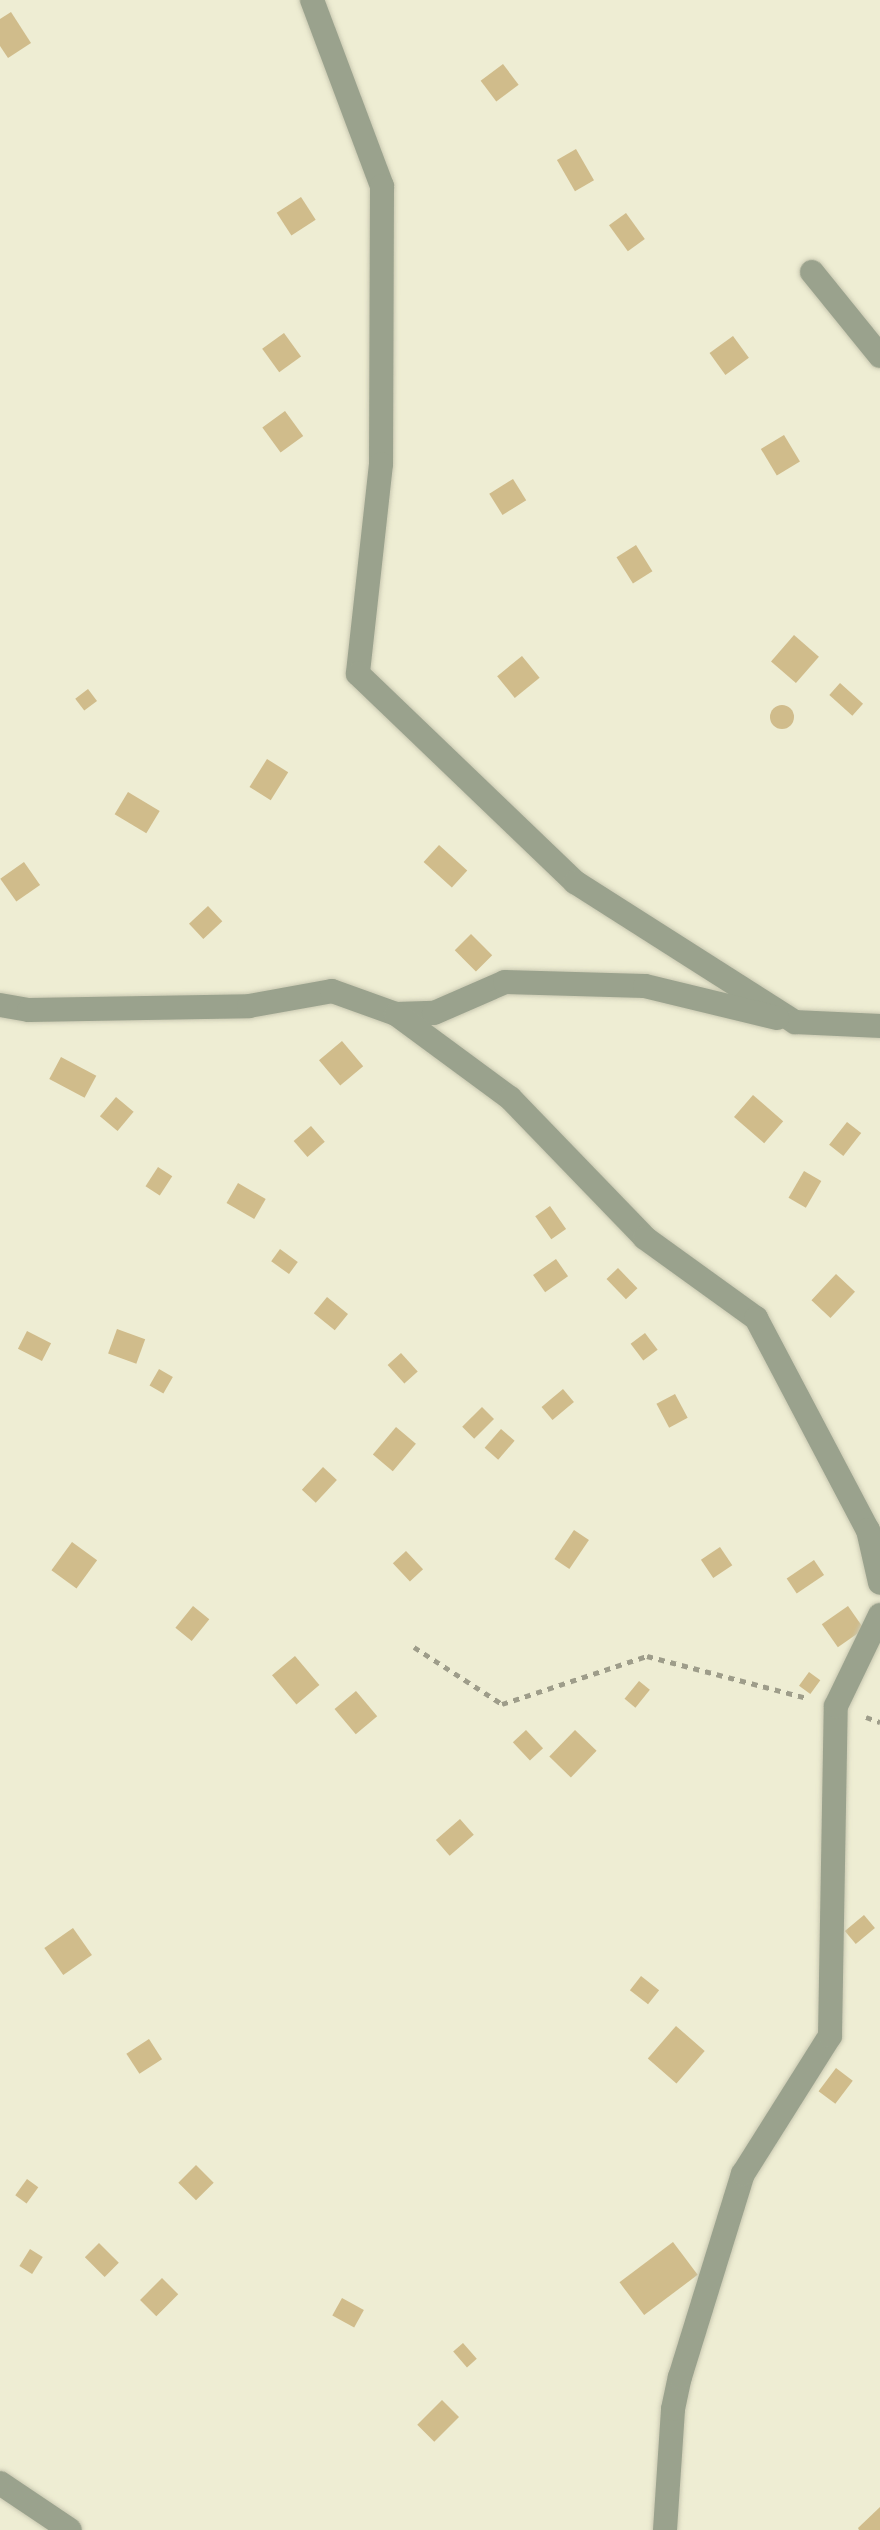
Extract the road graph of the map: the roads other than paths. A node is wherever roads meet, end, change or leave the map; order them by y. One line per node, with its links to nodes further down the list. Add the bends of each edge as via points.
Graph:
1 (312, 0): 6 (street, via 382,186 381,464 358,674 575,882)
2 (812, 272): 3 (street)
3 (880, 356)
4 (0, 1005): 5 (street, via 29,1010 249,1006 332,991)
5 (396, 1014): 6 (street, via 434,1013 505,982 645,986); 8 (street, via 510,1098 645,1238 756,1318 868,1530)
6 (795, 1022): 7 (street)
7 (880, 1026)
8 (880, 1583)
9 (880, 1615): 12 (street, via 836,1706 830,2036 743,2174 676,2398)
10 (0, 2483): 11 (street)
11 (70, 2530)
12 (665, 2530)

